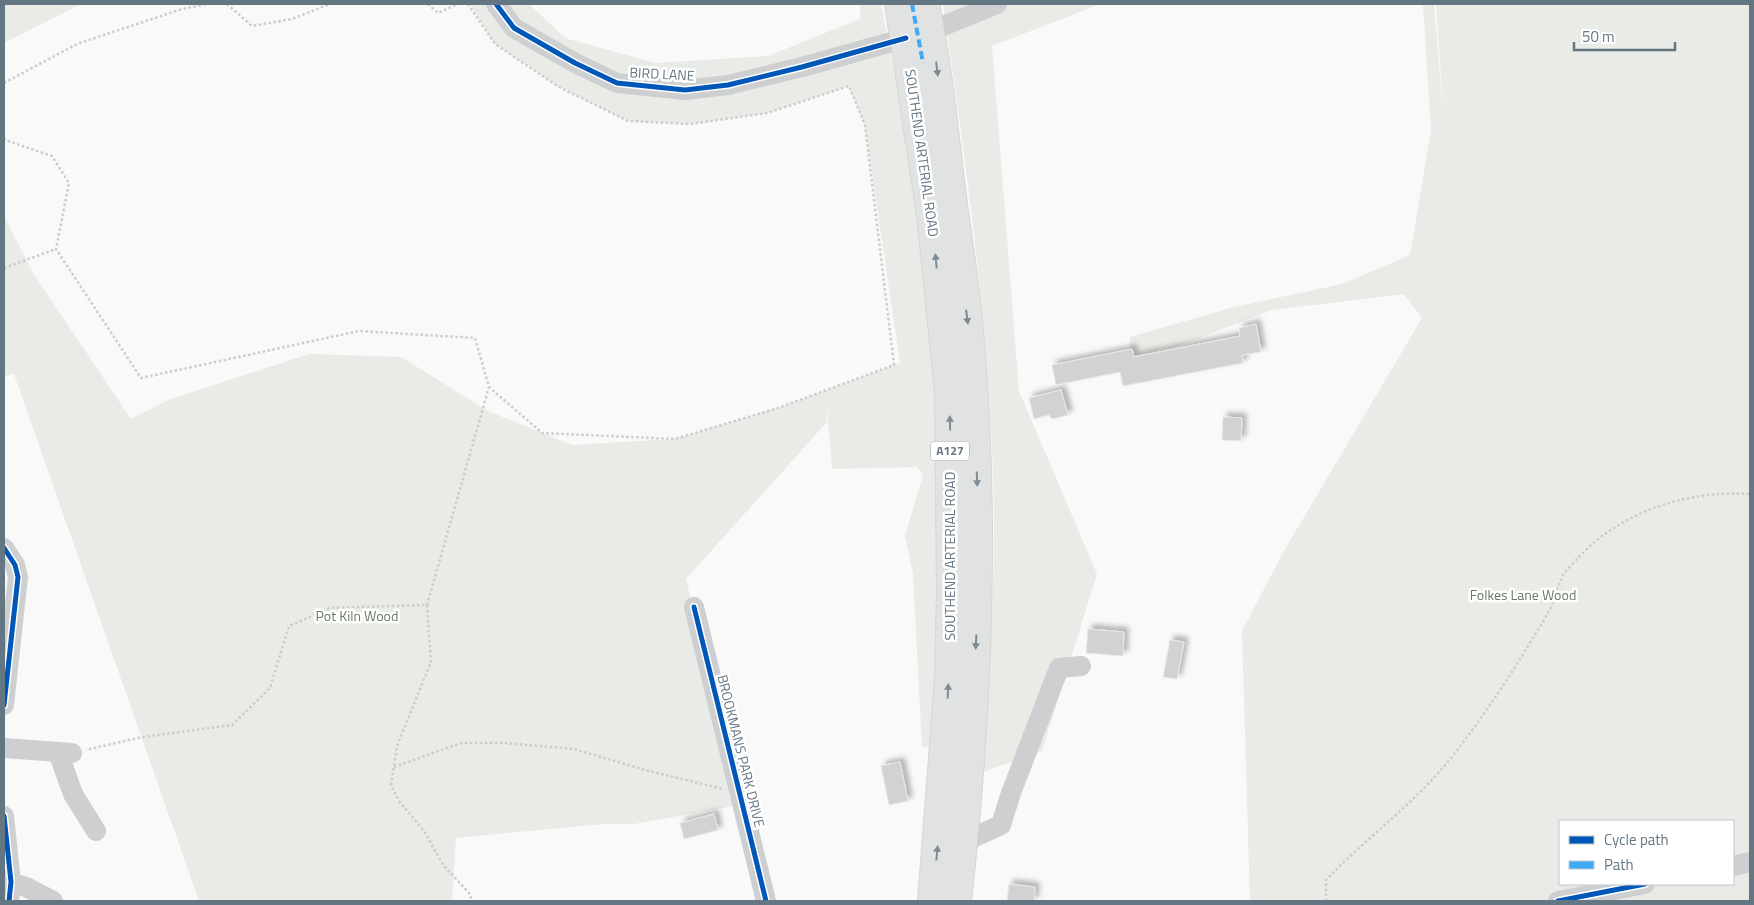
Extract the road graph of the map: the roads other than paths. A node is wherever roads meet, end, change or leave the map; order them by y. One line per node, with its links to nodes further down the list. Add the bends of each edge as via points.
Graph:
1 (496, 4): 5 (street, BIRD LANE, via 514,28 617,83 685,90 728,85)
2 (899, 4): 5 (highway, SOUTHEND ARTERIAL ROAD / A127)
3 (925, 4): 5 (highway, SOUTHEND ARTERIAL ROAD / A127)
4 (997, 4): 5 (street, BIRD LANE)
5 (918, 35): 13 (highway, SOUTHEND ARTERIAL ROAD / A127, one-way to 13, via 969,331 975,425 978,598); 20 (highway, SOUTHEND ARTERIAL ROAD / A127, one-way to 5, via 949,680 952,592 950,392 931,214)
6 (4, 548): 9 (street, via 15,564 18,577)
7 (694, 607): 19 (street, BROOKMANS PARK DRIVE)
8 (1081, 666): 13 (street, via 1059,668 1002,825)
9 (4, 705)
10 (4, 748): 12 (street, via 65,753 73,794)
11 (4, 816): 17 (street)
12 (96, 831)
13 (963, 842): 21 (highway, SOUTHEND ARTERIAL ROAD / A127)
14 (1750, 862): 15 (street)
15 (1734, 866)
16 (1640, 885): 22 (street)
17 (10, 892): 18 (street, via 26,887)
18 (53, 901)
19 (766, 901)
20 (932, 901)
21 (957, 901)
22 (1558, 901)

